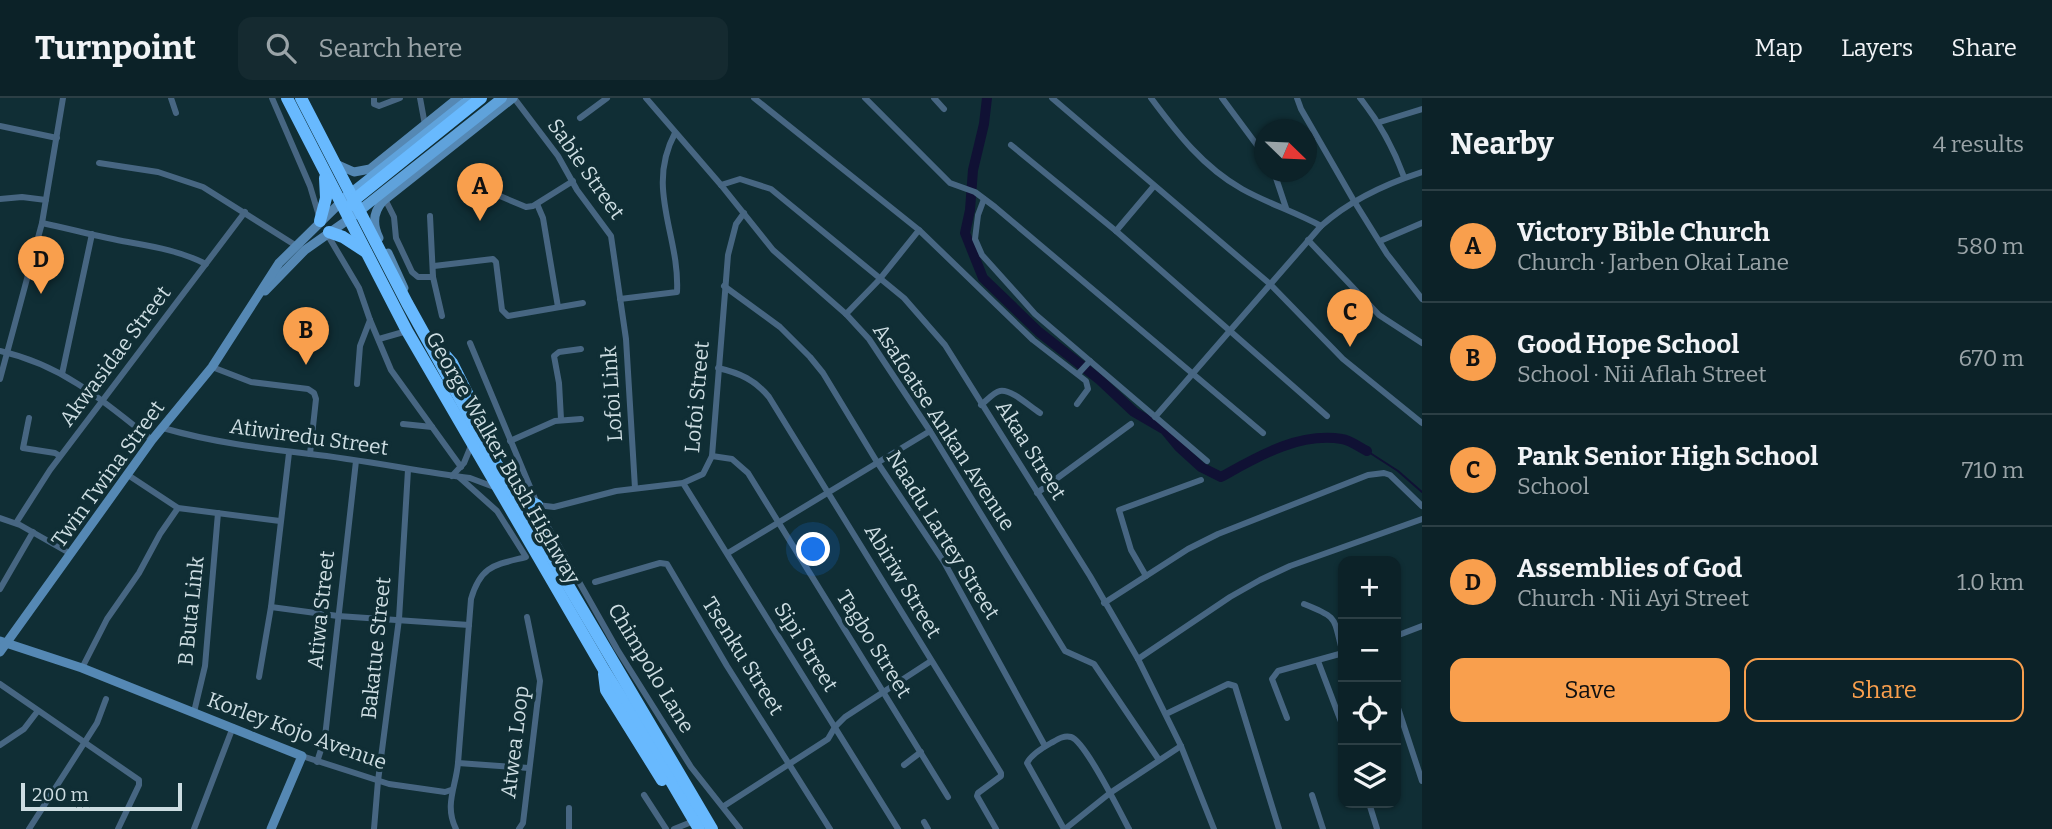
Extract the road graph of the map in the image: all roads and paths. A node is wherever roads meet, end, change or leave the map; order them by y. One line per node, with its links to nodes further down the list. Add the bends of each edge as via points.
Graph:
1 (63, 98): 32 (street)
2 (170, 98): 26 (street)
3 (272, 98): 56 (street)
4 (287, 98): 37 (highway, George Walker Bush Highway)
5 (301, 98): 37 (highway, George Walker Bush Highway)
6 (373, 98): 7 (street, via 379,106)
7 (400, 98)
8 (420, 98): 29 (street)
9 (458, 98): 29 (street)
10 (471, 98): 50 (main road)
11 (481, 98): 50 (highway)
12 (502, 98): 35 (main road)
13 (513, 98): 35 (street); 40 (street, Sabie Street)
14 (607, 98): 27 (street)
15 (646, 98): 31 (street, Asafoatse Ankan Avenue)
16 (754, 98): 60 (street)
17 (865, 98): 47 (street, via 950,183)
18 (934, 98): 24 (street)
19 (1052, 98): 43 (street)
20 (1151, 98): 52 (street, via 1175,131 1220,175)
21 (1222, 98): 33 (street)
22 (1297, 98): 49 (street)
23 (1360, 98): 28 (street)
24 (944, 109)
25 (1422, 109): 28 (street)
26 (176, 113)
27 (580, 118)
28 (1380, 122): 39 (street)
29 (425, 125): 37 (street, via 370,169 354,172)
30 (0, 126): 32 (street)
31 (675, 133): 42 (street, Asafoatse Ankan Avenue); 74 (street, via 666,151 662,177 677,290)
32 (57, 138): 48 (street)
33 (1254, 141)
34 (1011, 145): 61 (street)
35 (428, 161): 45 (street); 50 (main road)
36 (99, 163): 53 (street, via 180,178)
37 (329, 166): 50 (highway, George Walker Bush Highway); 56 (highway)
38 (1422, 172): 39 (street)
39 (1404, 177): 49 (street)
40 (573, 181): 51 (street); 74 (street, Sabie Street, via 611,236)
41 (1277, 182): 52 (street)
42 (721, 185): 54 (street, Asafoatse Ankan Avenue); 71 (street, Akaa Street, via 740,179 771,189)
43 (1154, 186): 61 (street); 72 (street)
44 (500, 195): 51 (street, via 526,207)
45 (385, 198): 70 (street, via 412,272); 76 (street, George Walker Bush Highway, via 374,222 400,274)
46 (0, 199): 48 (street)
47 (984, 199): 90 (street, via 975,239 978,249 1035,314); 95 (street)
48 (46, 200): 57 (street)
49 (1354, 201): 59 (street); 65 (street)
50 (355, 203): 56 (street, Twin Twina Street); 62 (street, Twin Twina Street); 67 (highway, George Walker Bush Highway); 76 (highway, George Walker Bush Highway)
51 (537, 204): 78 (street)
52 (1286, 208): 59 (street)
53 (245, 212): 66 (street); 68 (street, Akwasidae Street)
54 (744, 213): 73 (street, Lofoi Street, via 733,234); 79 (street, Asafoatse Ankan Avenue, via 773,250)
55 (430, 216): 69 (street)
56 (320, 221): 66 (street, Twin Twina Street)
57 (42, 223): 63 (street); 89 (street)
58 (1422, 223): 65 (street)
59 (1321, 226): 64 (street)
60 (919, 230): 71 (street); 93 (street, via 1033,340)
61 (1116, 231): 84 (street)
62 (328, 233): 67 (highway); 81 (street, Twin Twina Street, via 278,276); 82 (street, via 359,288)
63 (92, 234): 68 (street, via 160,246); 94 (street)
64 (1308, 240): 72 (street); 87 (street, via 1369,306)
65 (1380, 241): 75 (street)
66 (295, 245): 81 (street, Twin Twina Street)
67 (367, 253): 83 (highway, George Walker Bush Highway)
68 (206, 264): 98 (street, Akwasidae Street)
69 (434, 266): 70 (street); 78 (street, via 489,257 496,262 504,314)
70 (433, 277): 80 (street)
71 (879, 280): 79 (street); 100 (street, Akaa Street, via 930,326)
72 (1270, 284): 84 (street); 107 (street, via 1343,359)
73 (724, 286): 92 (street, Lofoi Street); 123 (street, Naadu Lartey Street, via 780,327 810,357)
74 (620, 299): 130 (street, Lofoi Link)
75 (1422, 299)
76 (407, 303): 133 (highway, George Walker Bush Highway, via 424,332 452,363 485,428 490,453)
77 (583, 303): 78 (street)
78 (558, 307)
79 (846, 314): 112 (street, Asafoatse Ankan Avenue)
80 (442, 316)
81 (244, 317): 91 (street, Twin Twina Street)
82 (370, 320): 85 (street); 97 (street, via 360,346)
83 (407, 331): 85 (street); 116 (highway, George Walker Bush Highway)
84 (1230, 332): 95 (street); 102 (street)
85 (379, 339): 110 (street, via 391,370)
86 (470, 343): 115 (street, Chimpolo Lane)
87 (1422, 343)
88 (581, 349): 105 (street, via 554,356)
89 (4, 352): 94 (street); 96 (street)
90 (1088, 362): 93 (street); 103 (street)
91 (212, 367): 111 (street, Twin Twina Street); 118 (street, via 251,382 314,393)
92 (718, 369): 120 (street, Lofoi Street); 132 (street, Abiriw Street, via 751,379 762,388)
93 (1079, 373): 99 (street, via 1088,389)
94 (62, 374): 98 (street)
95 (1192, 376): 103 (street); 113 (street)
96 (0, 379)
97 (357, 384)
98 (104, 401): 114 (street); 119 (street, Akwasidae Street)
99 (1077, 404)
100 (981, 405): 101 (street, via 1002,391); 134 (street, Akaa Street)
101 (1040, 413)
102 (1327, 416)
103 (1155, 417): 122 (street)
104 (29, 418): 119 (street, via 23,448)
105 (561, 419): 106 (street); 115 (street)
106 (581, 419)
107 (1422, 423)
108 (403, 424): 110 (street)
109 (1131, 424): 134 (street)
110 (432, 427): 124 (street)
111 (163, 428): 114 (street, Twin Twina Street); 117 (street, Atiwiredu Street)
112 (930, 430): 123 (street); 188 (street, Asafoatse Ankan Avenue, via 1065,651 1094,664)
113 (1263, 433)
114 (152, 440): 126 (street, Twin Twina Street)
115 (510, 441): 135 (street, Chimpolo Lane)
116 (471, 444): 124 (street); 131 (highway, George Walker Bush Highway)
117 (289, 453): 118 (street, Atiwiredu Street); 143 (street)
118 (310, 454): 121 (street, Atiwiredu Street)
119 (60, 456): 145 (street, Akwasidae Street)
120 (712, 456): 129 (street, Lofoi Street, via 703,474); 144 (street, Tagbo Street, via 741,464)
121 (356, 461): 125 (street, Atiwiredu Street); 156 (street, Atiwa Street)
122 (1207, 461)
123 (877, 462): 132 (street); 184 (street, Naadu Lartey Street, via 944,562)
124 (461, 467): 127 (street)
125 (408, 470): 127 (street, Atiwiredu Street); 158 (street, Bakatue Street)
126 (128, 475): 138 (street); 149 (street, Twin Twina Street)
127 (455, 476): 131 (street, Atiwiredu Street); 159 (street, via 497,511 526,557 497,563 479,580 471,600)
128 (1201, 480): 150 (street, via 1119,510 1131,550)
129 (683, 484): 130 (street, Lofoi Street); 148 (street, Sipi Street)
130 (635, 488): 137 (street, Lofoi Street)
131 (499, 489): 205 (highway, George Walker Bush Highway)
132 (828, 491): 144 (street); 167 (street, Abiriw Street)
133 (513, 492): 135 (highway); 147 (highway, George Walker Bush Highway)
134 (1037, 493): 153 (street, Akaa Street)
135 (537, 506): 137 (street, Lofoi Street); 141 (street, Chimpolo Lane)
136 (1422, 506): 150 (street, via 1390,475 1368,475 1217,534)
137 (554, 507): 141 (street)
138 (178, 508): 139 (street); 169 (street, via 107,619)
139 (218, 513): 143 (street); 175 (street, B Buta Link, via 205,666)
140 (0, 518): 145 (street)
141 (543, 518): 147 (highway); 201 (street, Chimpolo Lane, via 691,767)
142 (1422, 519): 166 (street, via 1260,580)
143 (280, 522): 155 (street)
144 (778, 522): 148 (street); 172 (street, Tagbo Street)
145 (16, 523): 146 (street)
146 (33, 532): 149 (street); 152 (street)
147 (543, 544): 216 (highway, George Walker Bush Highway)
148 (728, 553): 181 (street, Sipi Street)
149 (71, 554): 163 (street, Twin Twina Street)
150 (1146, 576): 153 (street)
151 (595, 582): 191 (street, Tsenku Street, via 667,564)
152 (0, 589)
153 (1104, 603): 166 (street, Akaa Street)
154 (1304, 604): 162 (street, via 1329,614)
155 (271, 607): 156 (street); 170 (street)
156 (338, 616): 158 (street); 189 (street, Atiwa Street, via 325,737)
157 (527, 617): 193 (street, Atwea Loop, via 540,681)
158 (398, 619): 159 (street); 194 (street, Bakatue Street)
159 (470, 625): 190 (street)
160 (1422, 626): 161 (street)
161 (1401, 634)
162 (1338, 635)
163 (4, 641): 164 (street, Twin Twina Street); 169 (street, Korley Kojo Avenue)
164 (0, 652)
165 (1338, 655): 168 (street)
166 (1138, 659): 176 (street, Akaa Street)
167 (931, 661): 172 (street); 221 (street, Abiriw Street, via 1001,773 977,796)
168 (1318, 661): 177 (street); 179 (street, via 1273,676)
169 (82, 668): 175 (street, Korley Kojo Avenue)
170 (259, 677)
171 (0, 684): 174 (street)
172 (882, 692): 181 (street); 186 (street, Tagbo Street)
173 (106, 699): 182 (street)
174 (37, 712): 182 (street); 183 (street, via 24,729)
175 (194, 712): 180 (street, Korley Kojo Avenue)
176 (1166, 714): 185 (street, Akaa Street); 225 (street, via 1228,684 1235,686)
177 (1338, 714)
178 (1401, 717): 195 (street)
179 (1287, 718)
180 (233, 727): 187 (street, Korley Kojo Avenue); 208 (street)
181 (835, 727): 191 (street, via 828,740); 219 (street, Sipi Street)
182 (84, 744): 206 (street); 207 (street, via 139,780)
183 (0, 745)
184 (1045, 746): 197 (street, via 1063,737 1076,739); 222 (street, via 1027,764)
185 (1181, 746): 188 (street); 224 (street, Akaa Street)
186 (921, 752): 192 (street); 200 (street, Tagbo Street)
187 (302, 756): 189 (street, Korley Kojo Avenue); 209 (street)
188 (1159, 760): 197 (street)
189 (317, 762): 194 (street, Korley Kojo Avenue)
190 (458, 763): 193 (street); 196 (street)
191 (790, 763): 201 (street); 218 (street, Tsenku Street)
192 (904, 765)
193 (529, 768): 212 (street, Atwea Loop)
194 (378, 781): 196 (street, Korley Kojo Avenue); 210 (street, Bakatue Street)
195 (1422, 781)
196 (451, 790): 211 (street, via 450,816)
197 (1110, 793): 222 (street); 223 (street)
198 (644, 795): 214 (street)
199 (1312, 795): 226 (street)
200 (948, 797)
201 (724, 806): 217 (street, Chimpolo Lane)
202 (569, 808): 213 (street)
203 (1371, 808): 227 (street)
204 (924, 822): 220 (street)
205 (696, 825): 215 (street)
206 (29, 829)
207 (118, 829)
208 (194, 829)
209 (271, 829)
210 (374, 829)
211 (456, 829)
212 (519, 829)
213 (569, 829)
214 (666, 829)
215 (674, 829)
216 (712, 829)
217 (740, 829)
218 (830, 829)
219 (899, 829)
220 (928, 829)
221 (996, 829)
222 (1064, 829)
223 (1129, 829)
224 (1214, 829)
225 (1279, 829)
226 (1323, 829)
227 (1377, 829)

